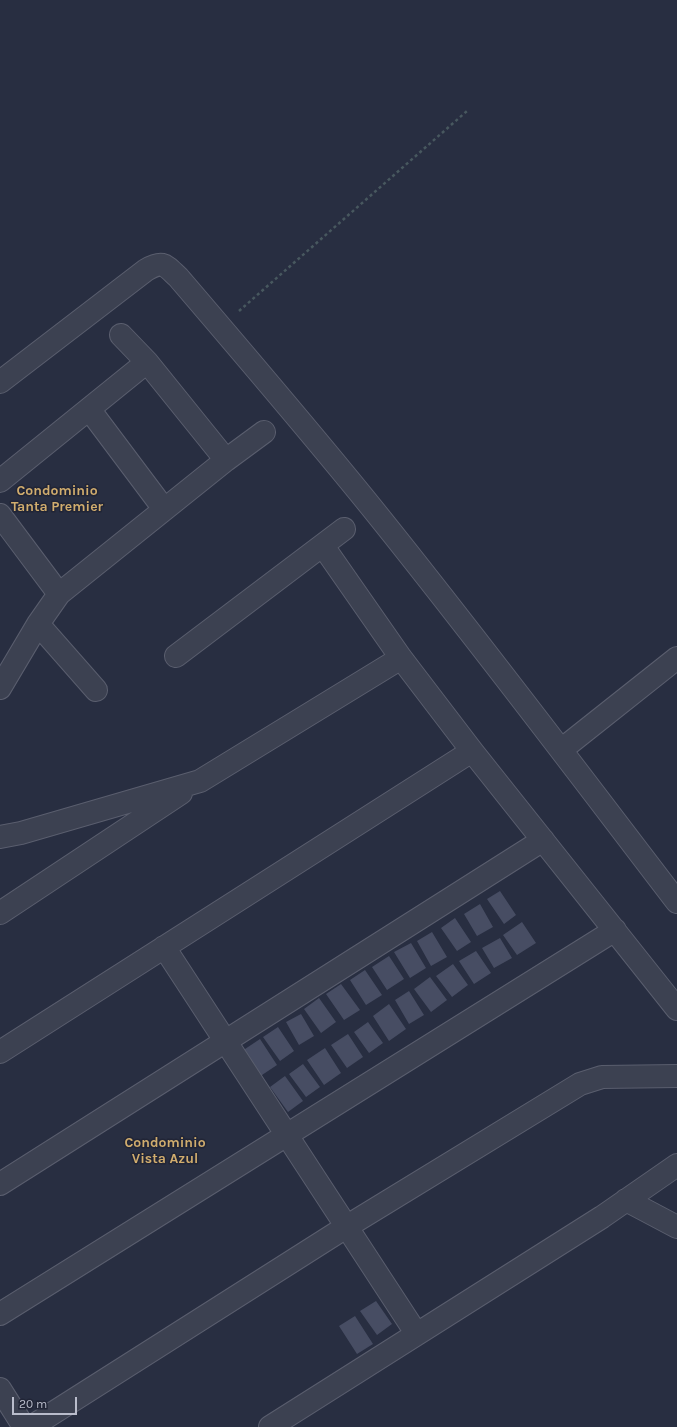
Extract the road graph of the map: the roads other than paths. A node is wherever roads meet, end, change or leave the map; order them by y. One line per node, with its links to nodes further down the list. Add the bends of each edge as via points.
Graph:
1 (121, 335): 2 (street)
2 (147, 362): 4 (street); 6 (street)
3 (0, 382): 19 (street, via 146,270 157,264 168,268 291,409 368,503)
4 (89, 409): 7 (street); 8 (street)
5 (264, 432): 6 (street)
6 (226, 460): 8 (street)
7 (0, 481)
8 (164, 510): 12 (street)
9 (0, 515): 12 (street)
10 (344, 529): 11 (street)
11 (323, 546): 14 (street); 15 (street)
12 (59, 594): 13 (street)
13 (38, 624): 17 (street); 18 (street)
14 (176, 656)
15 (401, 658): 20 (street); 21 (street)
16 (677, 658): 19 (street)
17 (0, 688)
18 (96, 690)
19 (561, 750): 24 (street)
20 (472, 751): 23 (street); 27 (street)
21 (200, 781): 22 (street); 25 (street)
22 (0, 837)
23 (543, 840): 26 (street); 29 (street)
24 (677, 902)
25 (0, 913)
26 (615, 930): 28 (street); 32 (street)
27 (164, 947): 29 (street); 30 (street)
28 (677, 1009)
29 (226, 1041): 32 (street); 34 (street)
30 (0, 1052)
31 (677, 1076): 36 (street, via 602,1077 580,1084)
32 (287, 1135): 36 (street); 38 (street)
33 (677, 1165): 35 (street)
34 (0, 1184)
35 (626, 1200): 37 (street); 39 (street)
36 (346, 1227): 39 (street); 42 (street)
37 (677, 1227)
38 (0, 1314)
39 (416, 1333): 43 (street)
40 (0, 1389): 41 (street)
41 (24, 1427)
42 (31, 1427)
43 (270, 1427)

